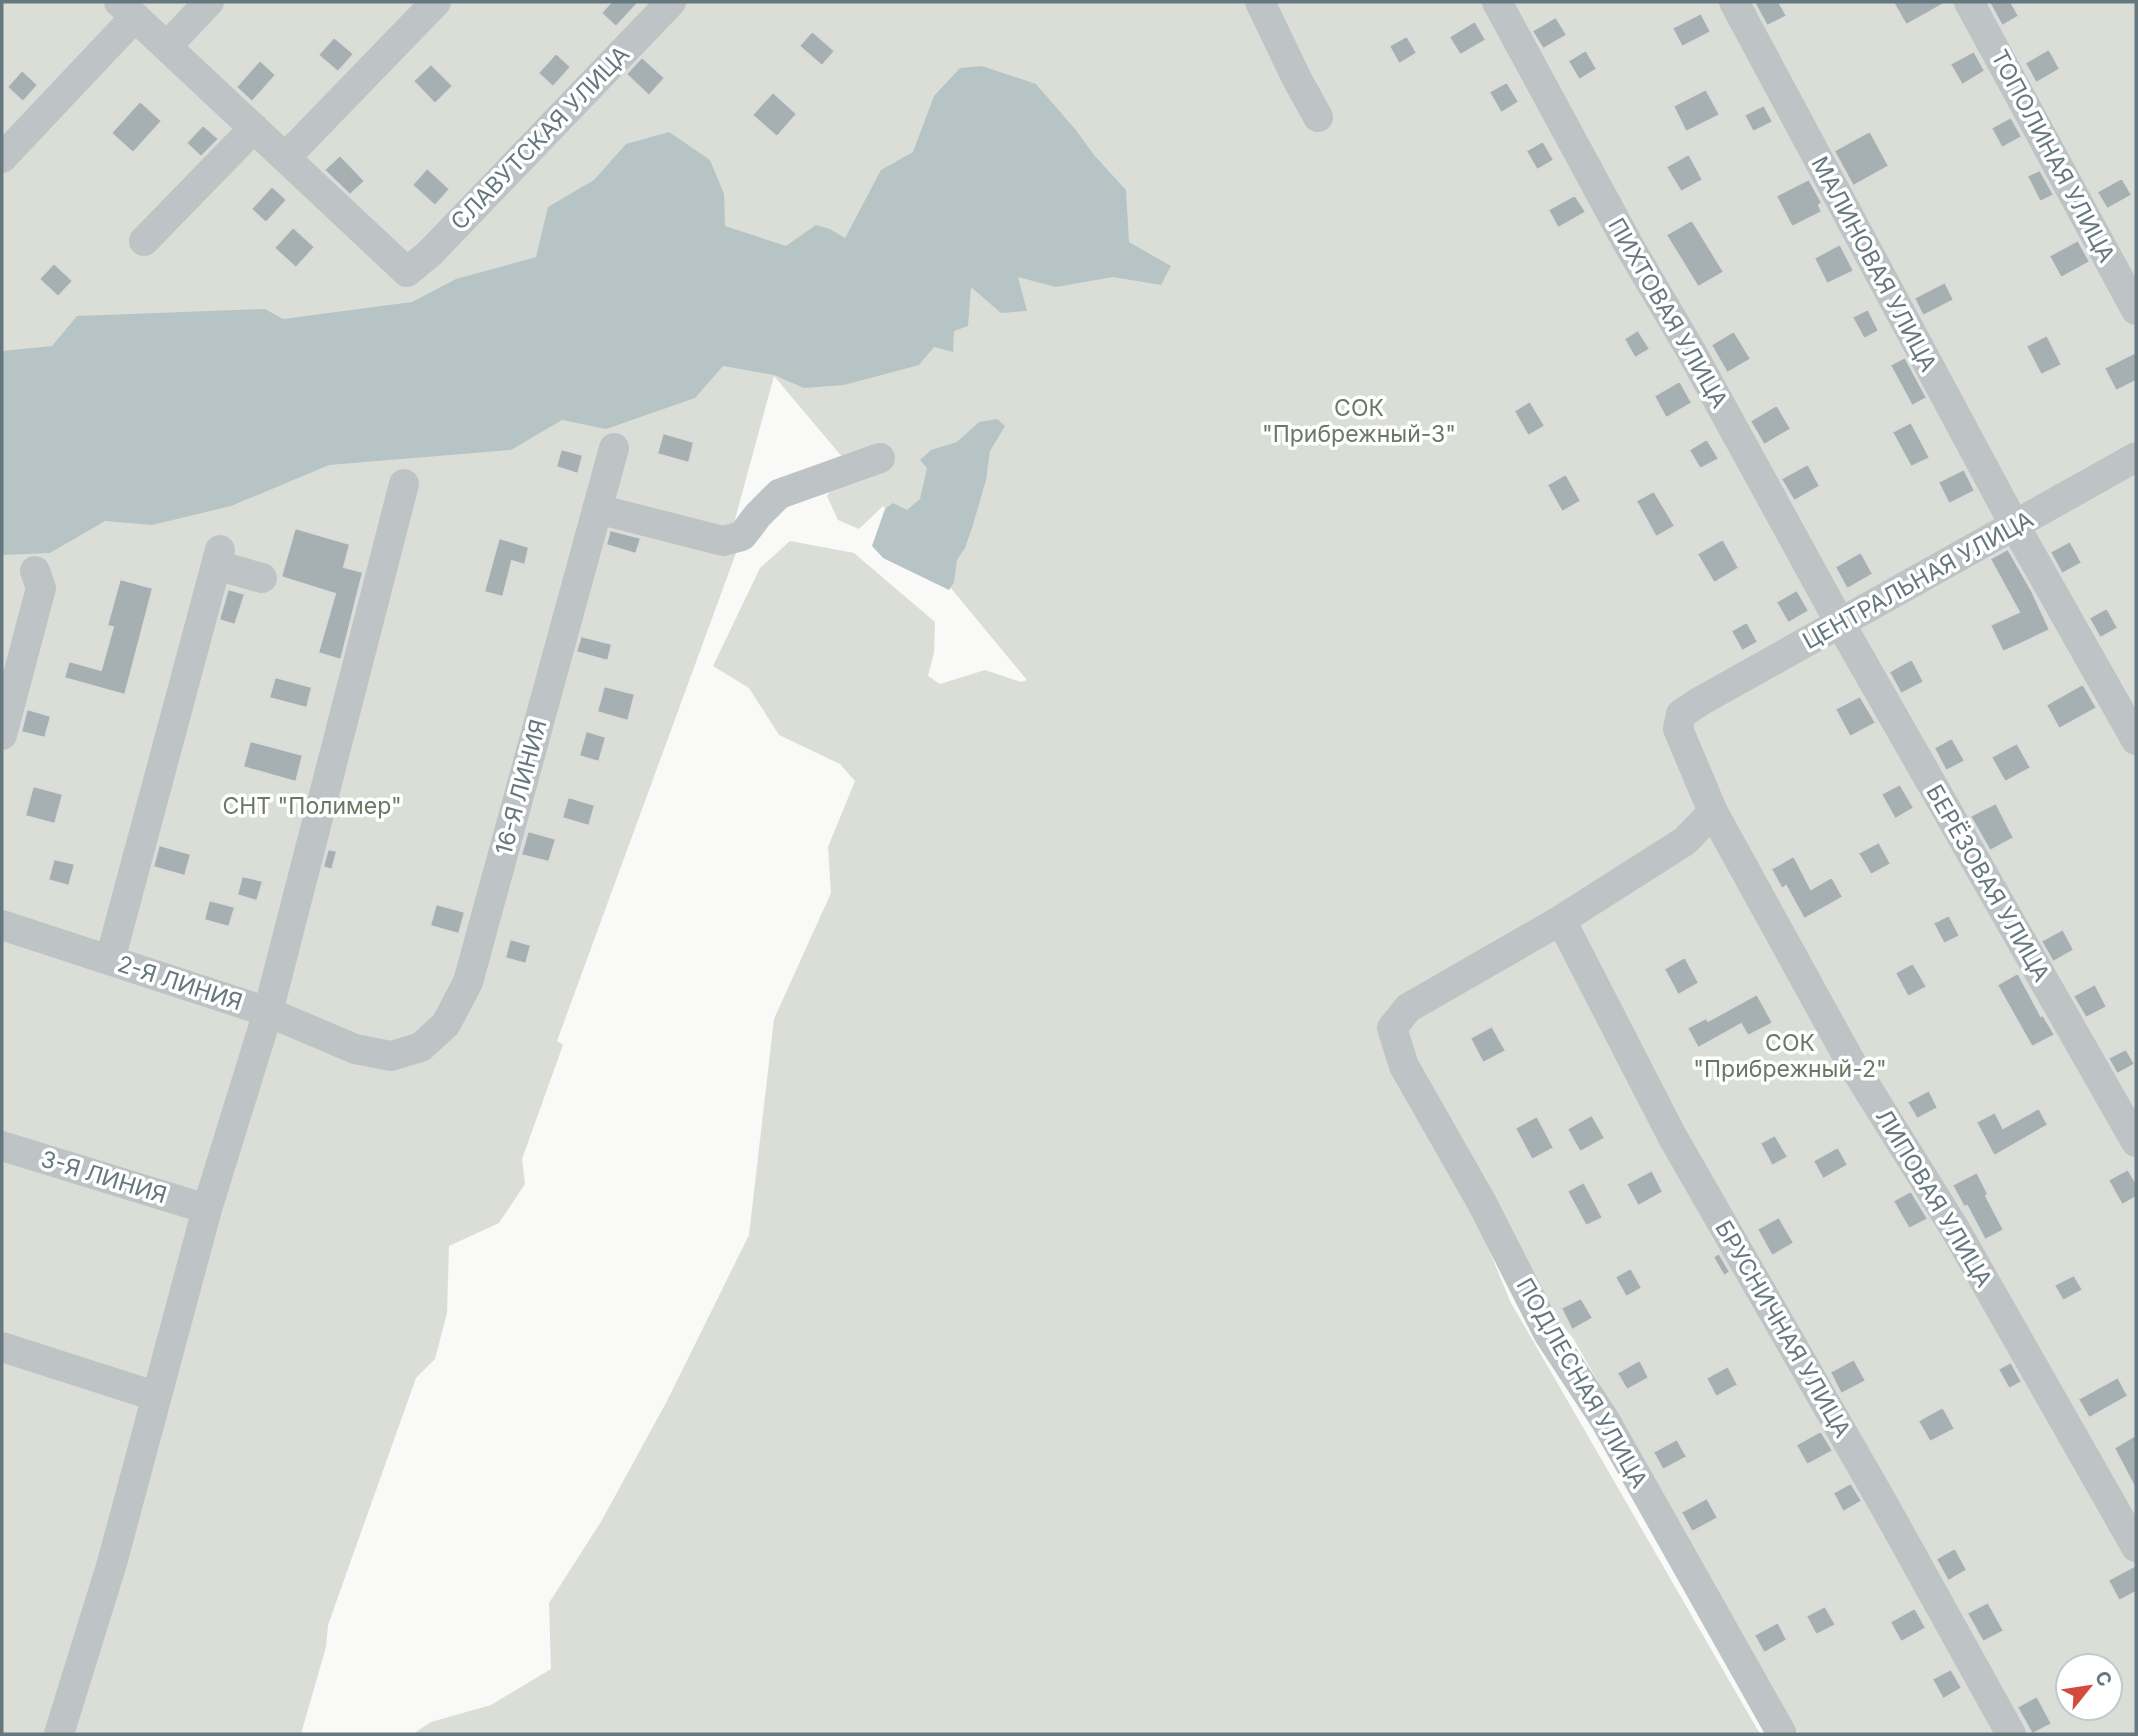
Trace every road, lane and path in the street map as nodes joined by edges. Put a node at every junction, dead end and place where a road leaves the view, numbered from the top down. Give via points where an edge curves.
1 (209, 2) edge
2 (436, 2) edge
3 (671, 2) edge
4 (1260, 2) edge
5 (1497, 2) edge
6 (1734, 2) edge
7 (1969, 2) edge
8 (127, 9) edge
9 (167, 46) junction
10 (1318, 117) dead end
11 (254, 128) junction
12 (286, 157) junction
13 (2, 158) edge
14 (144, 241) dead end
15 (2136, 310) edge
16 (614, 448) dead end
17 (2136, 457) edge
18 (880, 458) dead end
19 (404, 484) dead end
20 (597, 509) junction
21 (2015, 526) junction
22 (34, 571) dead end
23 (262, 578) dead end
24 (1840, 623) junction
25 (1699, 702) joint
26 (2, 735) edge
27 (2136, 740) edge
28 (1713, 812) junction
29 (1561, 920) junction
30 (2, 925) edge
31 (110, 960) junction
32 (268, 1012) junction
33 (355, 1049) joint
34 (2136, 1142) edge
35 (2, 1146) edge
36 (207, 1209) junction
37 (2, 1347) edge
38 (155, 1396) junction
39 (2136, 1547) edge
40 (59, 1734) edge
41 (1782, 1734) edge
42 (2011, 1734) edge

1 - 9 street
2 - 12 street
3 - 12 street, СЛАВУТСКАЯ УЛИЦА via 407,272
4 - 10 street
5 - 24 street, ПИХТОВАЯ УЛИЦА
6 - 21 street, МАЛИНОВАЯ УЛИЦА
7 - 15 street, ТОПОЛИНАЯ УЛИЦА
8 - 9 street
8 - 13 street
9 - 11 street
11 - 12 street
11 - 14 street
16 - 20 street, 16-Я ЛИНИЯ
17 - 21 street, ЦЕНТРАЛЬНАЯ УЛИЦА
18 - 20 street via 779,494 742,536 723,541
19 - 32 street
20 - 33 street, 16-Я ЛИНИЯ via 468,982 446,1024 421,1047 391,1056
21 - 24 street, ЦЕНТРАЛЬНАЯ УЛИЦА
21 - 27 street, МАЛИНОВАЯ УЛИЦА
22 - 26 street via 41,588
23 - 31 street via 218,558
24 - 25 street, ЦЕНТРАЛЬНАЯ УЛИЦА
24 - 34 street, БЕРЁЗОВАЯ УЛИЦА
25 - 28 street, ЛИПОВАЯ УЛИЦА via 1681,714 1678,729
28 - 29 street via 1685,841
28 - 39 street, ЛИПОВАЯ УЛИЦА via 1849,1059 1955,1229
29 - 41 street, ПОДЛЕСНАЯ УЛИЦА via 1408,1008 1392,1028 1404,1066 1548,1332 1605,1420
29 - 42 street, БРУСНИЧНАЯ УЛИЦА via 1672,1136
30 - 31 street, 2-Я ЛИНИЯ
31 - 32 street, 2-Я ЛИНИЯ
32 - 33 street, 2-Я ЛИНИЯ
32 - 36 street
35 - 36 street, 3-Я ЛИНИЯ
36 - 38 street
37 - 38 street
38 - 40 street

